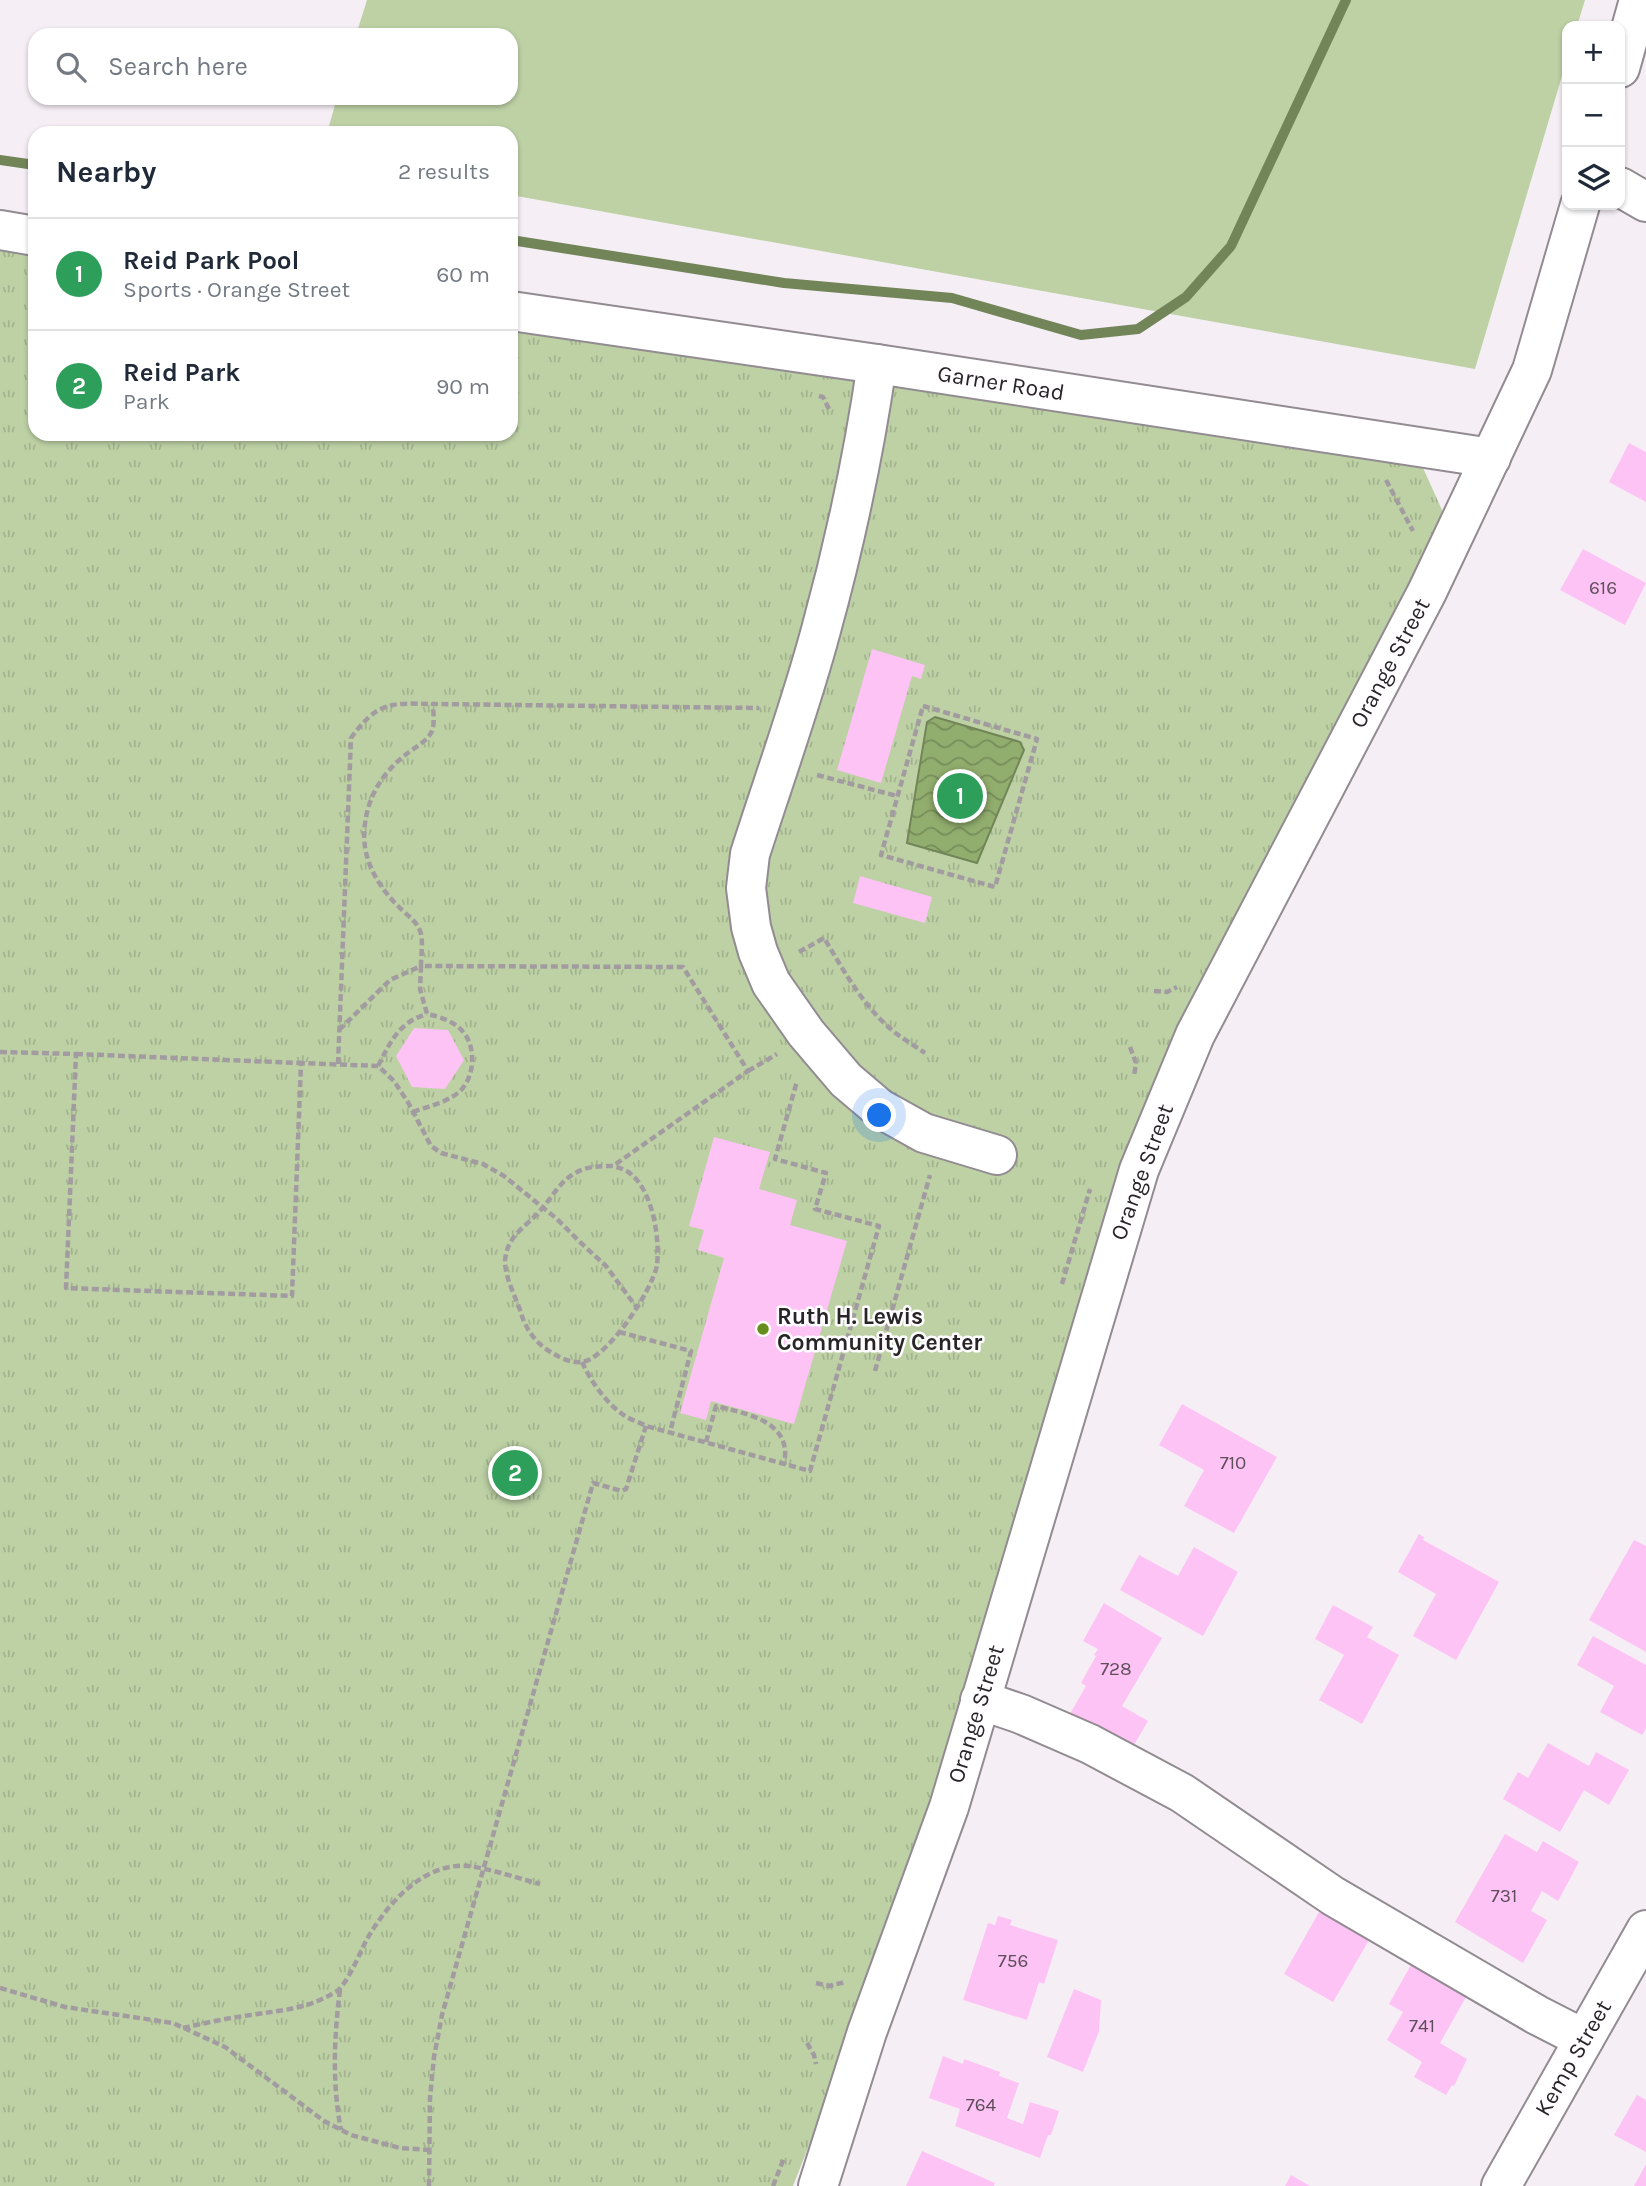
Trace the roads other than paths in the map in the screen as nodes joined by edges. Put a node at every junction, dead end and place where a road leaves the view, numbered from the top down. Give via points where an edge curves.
1 (1639, 0) edge
2 (1625, 50) edge
3 (1625, 190) edge
4 (1646, 202) edge
5 (1579, 210) edge
6 (0, 230) edge
7 (28, 235) edge
8 (518, 312) edge
9 (877, 364) junction
10 (1491, 458) junction
11 (997, 1155) dead end
12 (981, 1700) junction
13 (1646, 1930) edge
14 (1584, 2039) junction
15 (818, 2186) edge
16 (1501, 2186) edge

1 - 2 street
3 - 4 street
5 - 10 street, Orange Street via 1532,370
6 - 7 street
8 - 9 street, Garner Road
9 - 10 street, Garner Road
9 - 11 street via 821,631 750,854 746,888 751,927 771,983 846,1080 879,1108 924,1133
10 - 12 street, Orange Street via 1427,592 1195,1035 1164,1109 1122,1223
12 - 14 street via 1090,1744 1182,1793 1333,1896
12 - 15 street, Orange Street
13 - 14 street, Kemp Street
14 - 16 street, Kemp Street

